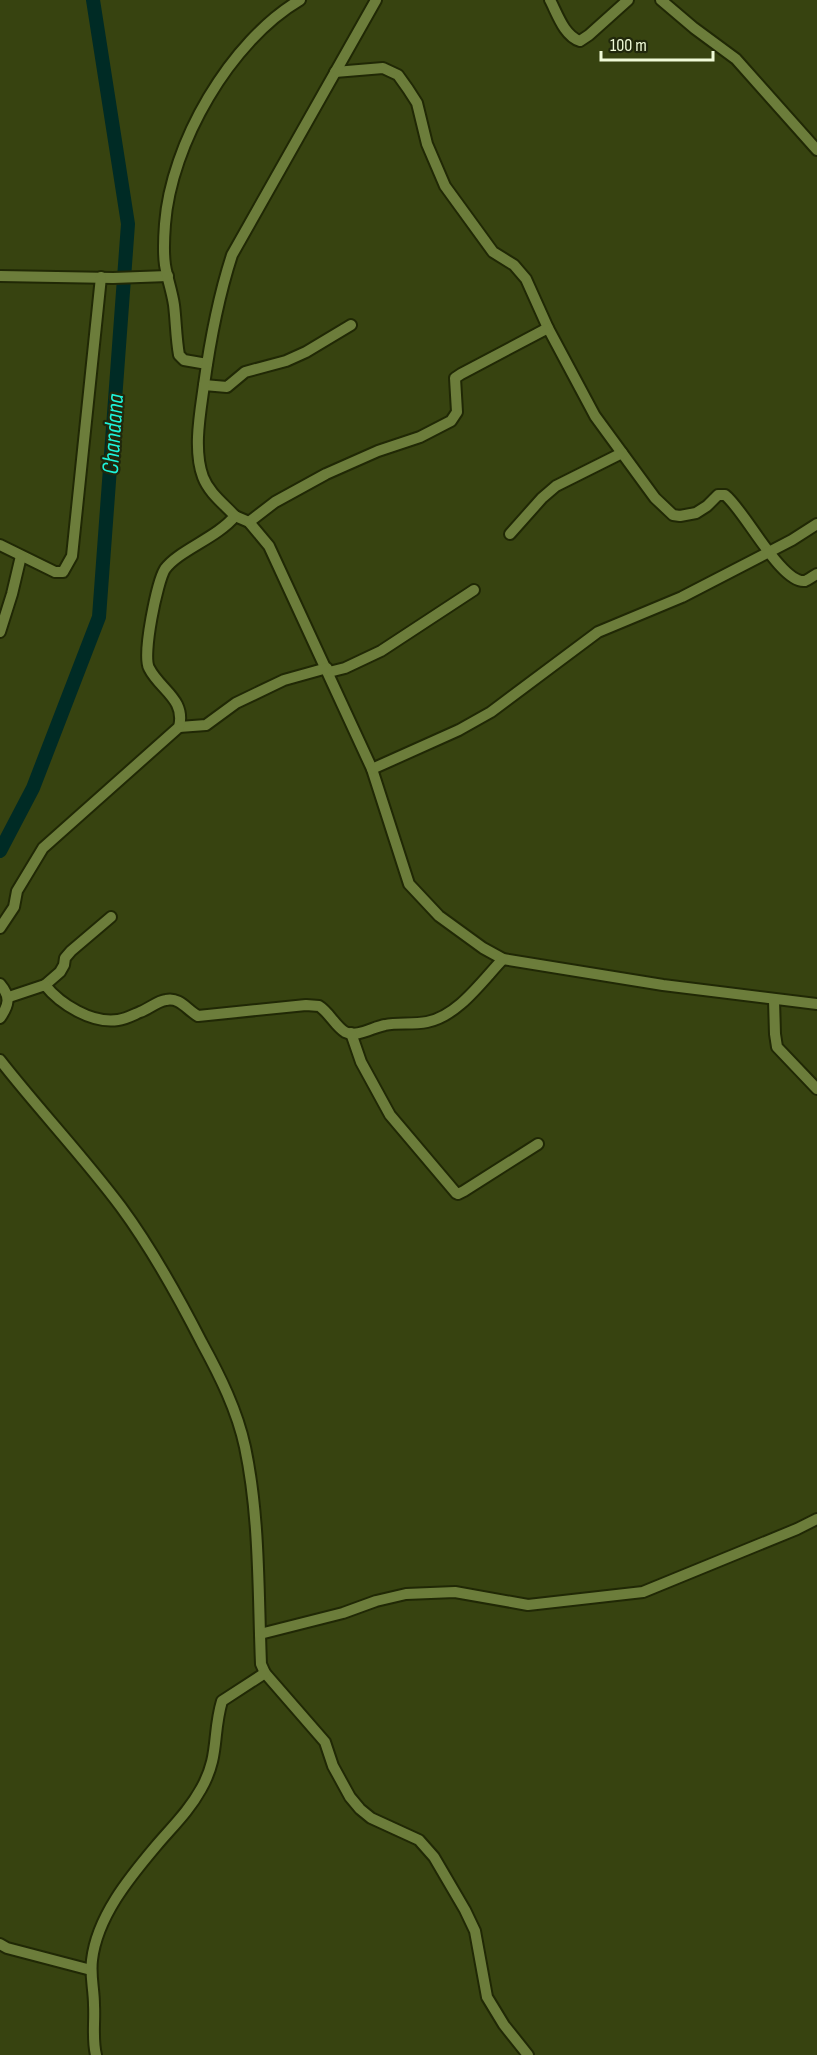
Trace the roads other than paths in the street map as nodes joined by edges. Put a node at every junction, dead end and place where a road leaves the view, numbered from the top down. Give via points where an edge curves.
1 (300, 0) edge
2 (376, 0) edge
3 (550, 0) edge
4 (628, 0) edge
5 (661, 0) edge
6 (335, 72) junction
7 (817, 150) edge
8 (0, 276) edge
9 (168, 276) junction
10 (101, 277) junction
11 (351, 325) dead end
12 (548, 328) junction
13 (207, 364) junction
14 (204, 385) junction
15 (622, 453) junction
16 (235, 516) junction
17 (249, 522) junction
18 (817, 524) edge
19 (510, 534) dead end
20 (0, 545) edge
21 (768, 552) junction
22 (21, 556) junction
23 (817, 574) edge
24 (474, 590) dead end
25 (0, 632) edge
26 (328, 670) junction
27 (179, 727) junction
28 (372, 769) junction
29 (111, 917) dead end
30 (0, 928) edge
31 (504, 959) junction
32 (0, 984) edge
33 (45, 985) junction
34 (9, 997) junction
35 (774, 1000) junction
36 (817, 1004) edge
37 (0, 1018) edge
38 (351, 1033) junction
39 (0, 1060) edge
40 (817, 1089) edge
41 (538, 1144) dead end
42 (817, 1519) edge
43 (260, 1634) junction
44 (265, 1673) junction
45 (0, 1944) edge
46 (91, 1970) junction
47 (96, 2055) edge
48 (528, 2055) edge

1 - 9 street via 273,19 240,54 190,134 168,199 164,243
2 - 6 street
3 - 4 street via 568,33 580,40
5 - 7 street via 736,59
6 - 12 street via 383,68 398,75 417,103 427,144 445,186 493,252 514,265 526,279
6 - 13 street via 232,255 215,312
8 - 10 street
9 - 10 street
9 - 13 street via 179,355 184,360
10 - 22 street via 72,556 63,572 56,573
11 - 14 street via 306,352 245,372 227,387
12 - 15 street via 595,416
12 - 17 street via 455,378 457,412 451,421 326,474 274,502
13 - 14 street
14 - 16 street via 200,467 210,489
15 - 19 street via 556,486
15 - 21 street via 655,498 673,515 689,516 718,495 734,501
16 - 17 street
16 - 27 street via 170,564 159,583 146,653 149,668 179,707
17 - 26 street via 269,546
18 - 21 street
20 - 22 street
21 - 23 street via 798,580 806,581
21 - 28 street via 682,597 598,632 491,712
22 - 25 street
24 - 26 street via 381,651 345,668
26 - 27 street via 275,685 236,703 206,724
26 - 28 street
27 - 30 street via 44,848
28 - 31 street via 409,884 439,916
29 - 33 street via 71,951 60,972
31 - 35 street
31 - 38 street via 443,1018 410,1025 385,1024
32 - 34 street
33 - 34 street
33 - 38 street via 63,1003 107,1020 119,1020 166,1000 182,1002 198,1016 306,1005 319,1006
34 - 37 street
35 - 36 street
35 - 40 street via 777,1047
38 - 41 street via 361,1062 390,1115 458,1194
39 - 43 street via 115,1200 146,1245 177,1295 237,1414 255,1508
42 - 43 street via 643,1592 528,1605 455,1592 406,1594
43 - 44 street
44 - 46 street via 222,1701 214,1757 202,1787 107,1914 99,1930
44 - 48 street via 315,1728 360,1809 419,1840 434,1857 475,1931 487,1997
45 - 46 street
46 - 47 street

